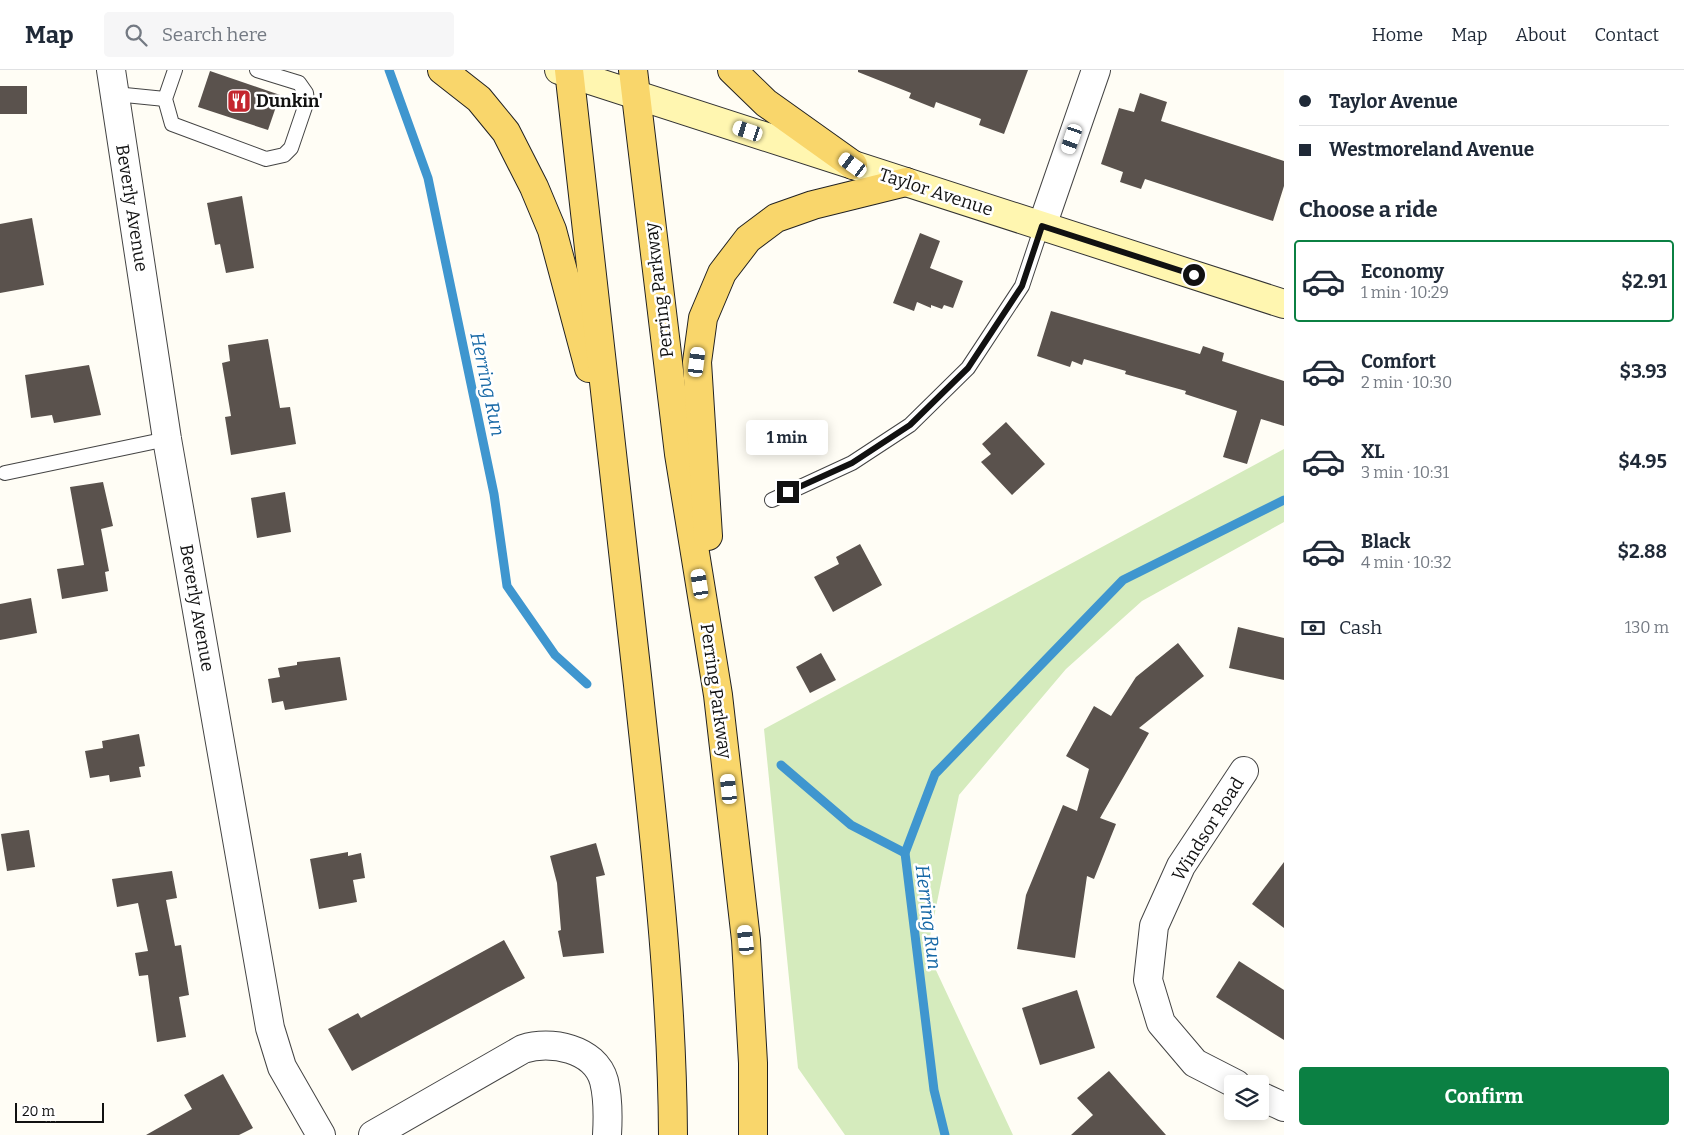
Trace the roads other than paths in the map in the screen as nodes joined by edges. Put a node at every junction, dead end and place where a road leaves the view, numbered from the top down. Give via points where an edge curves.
1 (175, 70) edge
2 (257, 70) edge
3 (442, 70) edge
4 (732, 70) edge
5 (1096, 70) edge
6 (566, 71) edge
7 (113, 82) edge
8 (634, 82) edge
9 (164, 99) junction
10 (853, 165) junction
11 (906, 182) junction
12 (1042, 226) junction
13 (1284, 304) edge
14 (167, 439) junction
15 (614, 457) junction
16 (5, 473) dead end
17 (772, 500) dead end
18 (718, 695) junction
19 (1244, 771) dead end
20 (1224, 1078) edge
21 (1269, 1100) edge
22 (1284, 1107) edge
23 (320, 1135) edge
24 (373, 1135) edge
25 (607, 1135) edge
26 (672, 1135) edge
27 (753, 1135) edge

1 - 9 lane
2 - 9 lane via 299,83 306,93 307,101 291,148 284,155 266,159 172,124
3 - 15 main road via 479,100 506,132 534,187 552,230
4 - 10 main road via 766,103
5 - 12 street
6 - 8 main road, Taylor Avenue
6 - 15 main road
7 - 9 lane
7 - 14 street, Beverly Avenue
8 - 10 main road, Taylor Avenue
8 - 18 main road, Perring Parkway via 679,454
10 - 11 main road, Taylor Avenue
11 - 12 main road, Taylor Avenue
11 - 18 main road via 813,205 776,218 748,239 722,273 703,318 697,362
12 - 13 main road, Taylor Avenue
12 - 17 lane via 1022,286 968,368 910,425 852,463
14 - 16 lane
14 - 23 street, Beverly Avenue via 270,1028 282,1067
15 - 26 main road via 665,944 672,1062
18 - 27 main road, Perring Parkway via 746,940 754,1063
19 - 20 street, Windsor Road via 1181,866 1154,926 1148,980 1161,1023 1195,1063
21 - 22 street
24 - 25 street via 522,1049 540,1044 574,1050 599,1071 604,1081

